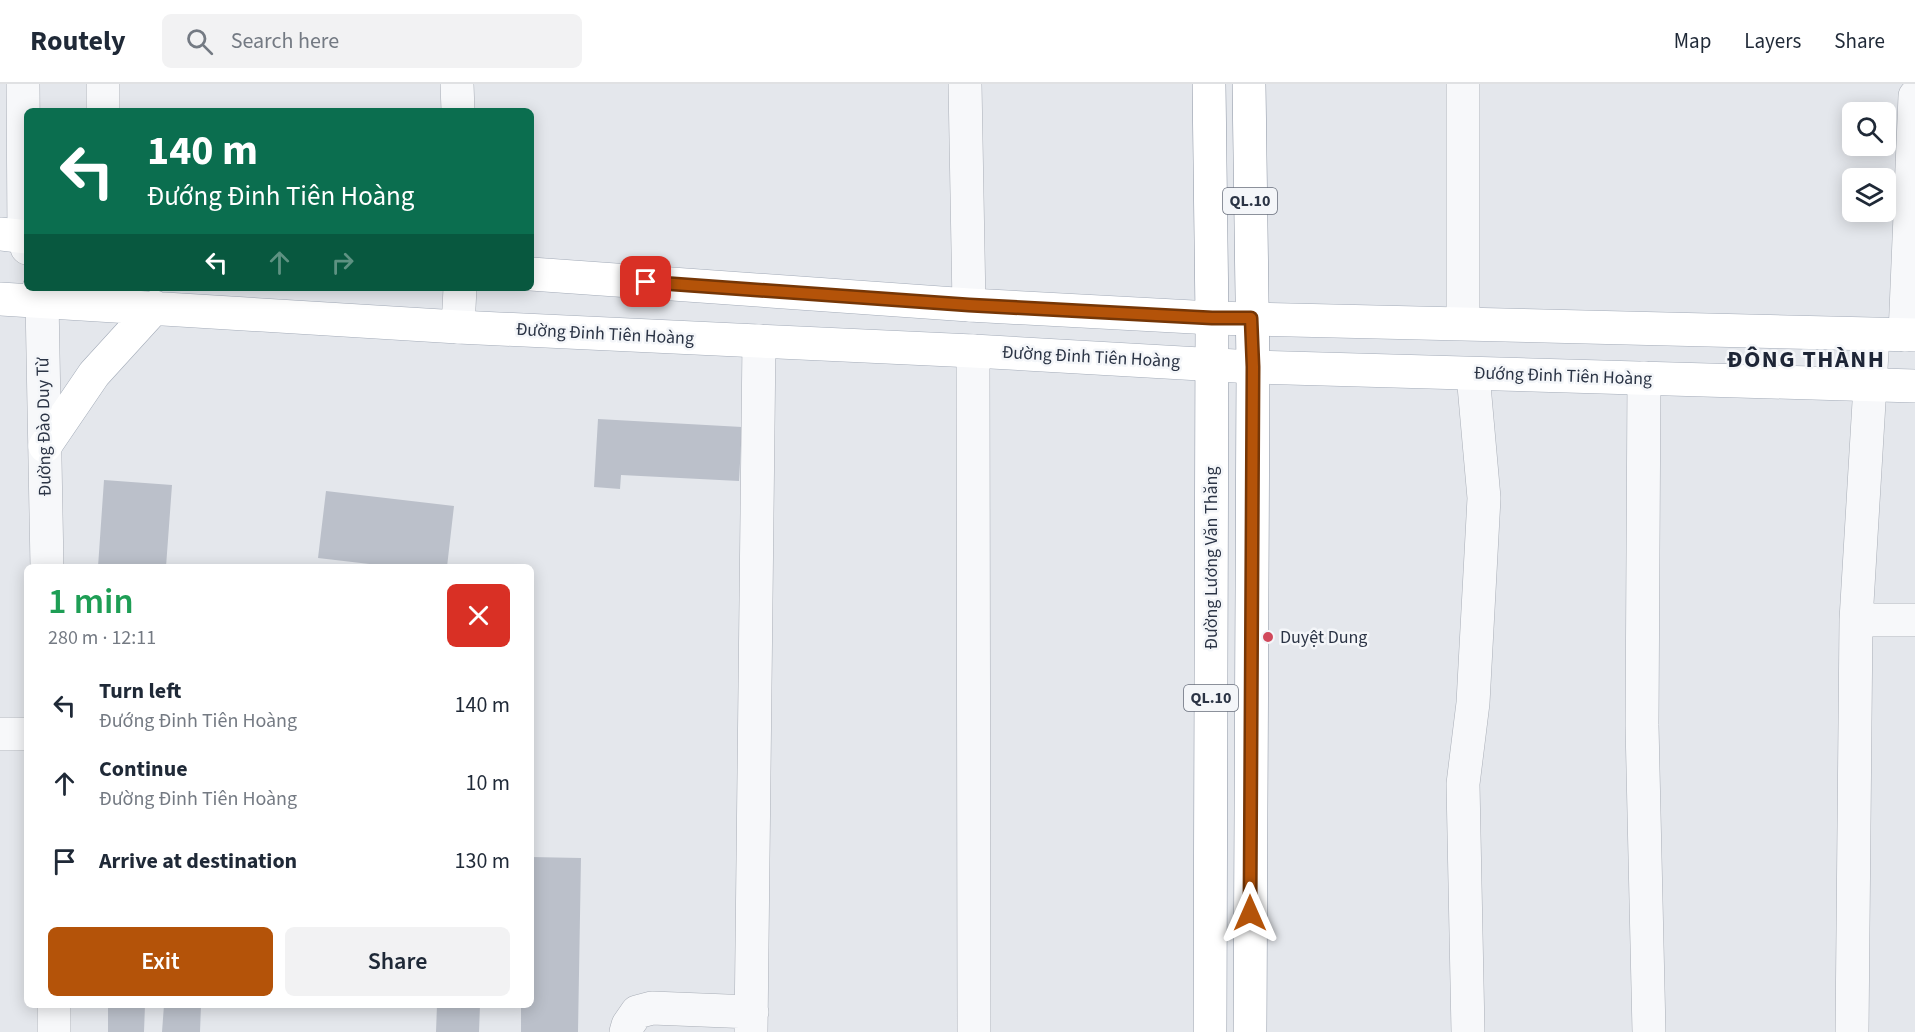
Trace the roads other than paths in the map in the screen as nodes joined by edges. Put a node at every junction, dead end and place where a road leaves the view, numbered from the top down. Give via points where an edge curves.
1 (23, 84) edge
2 (103, 84) edge
3 (457, 84) edge
4 (965, 84) edge
5 (1209, 84) edge
6 (1249, 84) edge
7 (1463, 84) edge
8 (1915, 96) edge
9 (103, 108) edge
10 (458, 108) edge
11 (19, 239) edge
12 (534, 274) edge
13 (460, 291) edge
14 (41, 294) edge
15 (0, 299) edge
16 (969, 305) junction
17 (155, 307) junction
18 (1212, 318) junction
19 (1251, 318) junction
20 (1463, 323) junction
21 (458, 327) junction
22 (1873, 334) junction
23 (1910, 335) edge
24 (759, 341) junction
25 (973, 351) junction
26 (1211, 364) junction
27 (1253, 367) junction
28 (1473, 374) junction
29 (1644, 378) junction
30 (1872, 384) junction
31 (1915, 386) edge
32 (45, 446) junction
33 (47, 564) edge
34 (1856, 620) junction
35 (1915, 620) edge
36 (0, 734) edge
37 (24, 734) edge
38 (54, 1008) edge
39 (752, 1022) edge
40 (54, 1032) edge
41 (626, 1032) edge
42 (974, 1032) edge
43 (1210, 1032) edge
44 (1250, 1032) edge
45 (1468, 1032) edge
46 (1649, 1032) edge
47 (1852, 1032) edge

1 - 11 street
2 - 9 street
3 - 10 street
4 - 16 street
5 - 18 main road, Đường Lương Văn Thăng / QL.10
6 - 19 main road, QL.10
7 - 20 street
8 - 23 street
12 - 16 main road
13 - 21 street
14 - 15 main road, Đường Đinh Tiên Hoàng
14 - 17 main road, Đường Đinh Tiên Hoàng
14 - 32 street, Đường Đào Duy Từ
16 - 18 main road
17 - 21 main road, Đường Đinh Tiên Hoàng
17 - 32 main road via 94,374
18 - 19 main road
18 - 26 main road, Đường Lương Văn Thăng / QL.10
19 - 20 main road
19 - 27 main road, QL.10
20 - 22 main road
21 - 24 main road, Đường Đinh Tiên Hoàng
22 - 23 main road
22 - 30 street
24 - 25 main road, Đường Đinh Tiên Hoàng
24 - 39 street
25 - 26 main road, Đường Đinh Tiên Hoàng
25 - 42 street
26 - 27 main road, Đướng Đinh Tiên Hoàng
26 - 43 main road, Đường Lương Văn Thăng / QL.10
27 - 28 main road, Đướng Đinh Tiên Hoàng
27 - 44 main road, QL.10
28 - 29 main road, Đướng Đinh Tiên Hoàng
28 - 45 street via 1485,498 1473,702 1463,784
29 - 30 main road, Đướng Đinh Tiên Hoàng
29 - 46 street via 1642,725
30 - 31 main road, Đướng Đinh Tiên Hoàng
30 - 34 street
32 - 33 street, Đường Đào Duy Từ
34 - 35 street
34 - 47 street
36 - 37 street
38 - 40 street
39 - 41 street via 652,1008 637,1012

